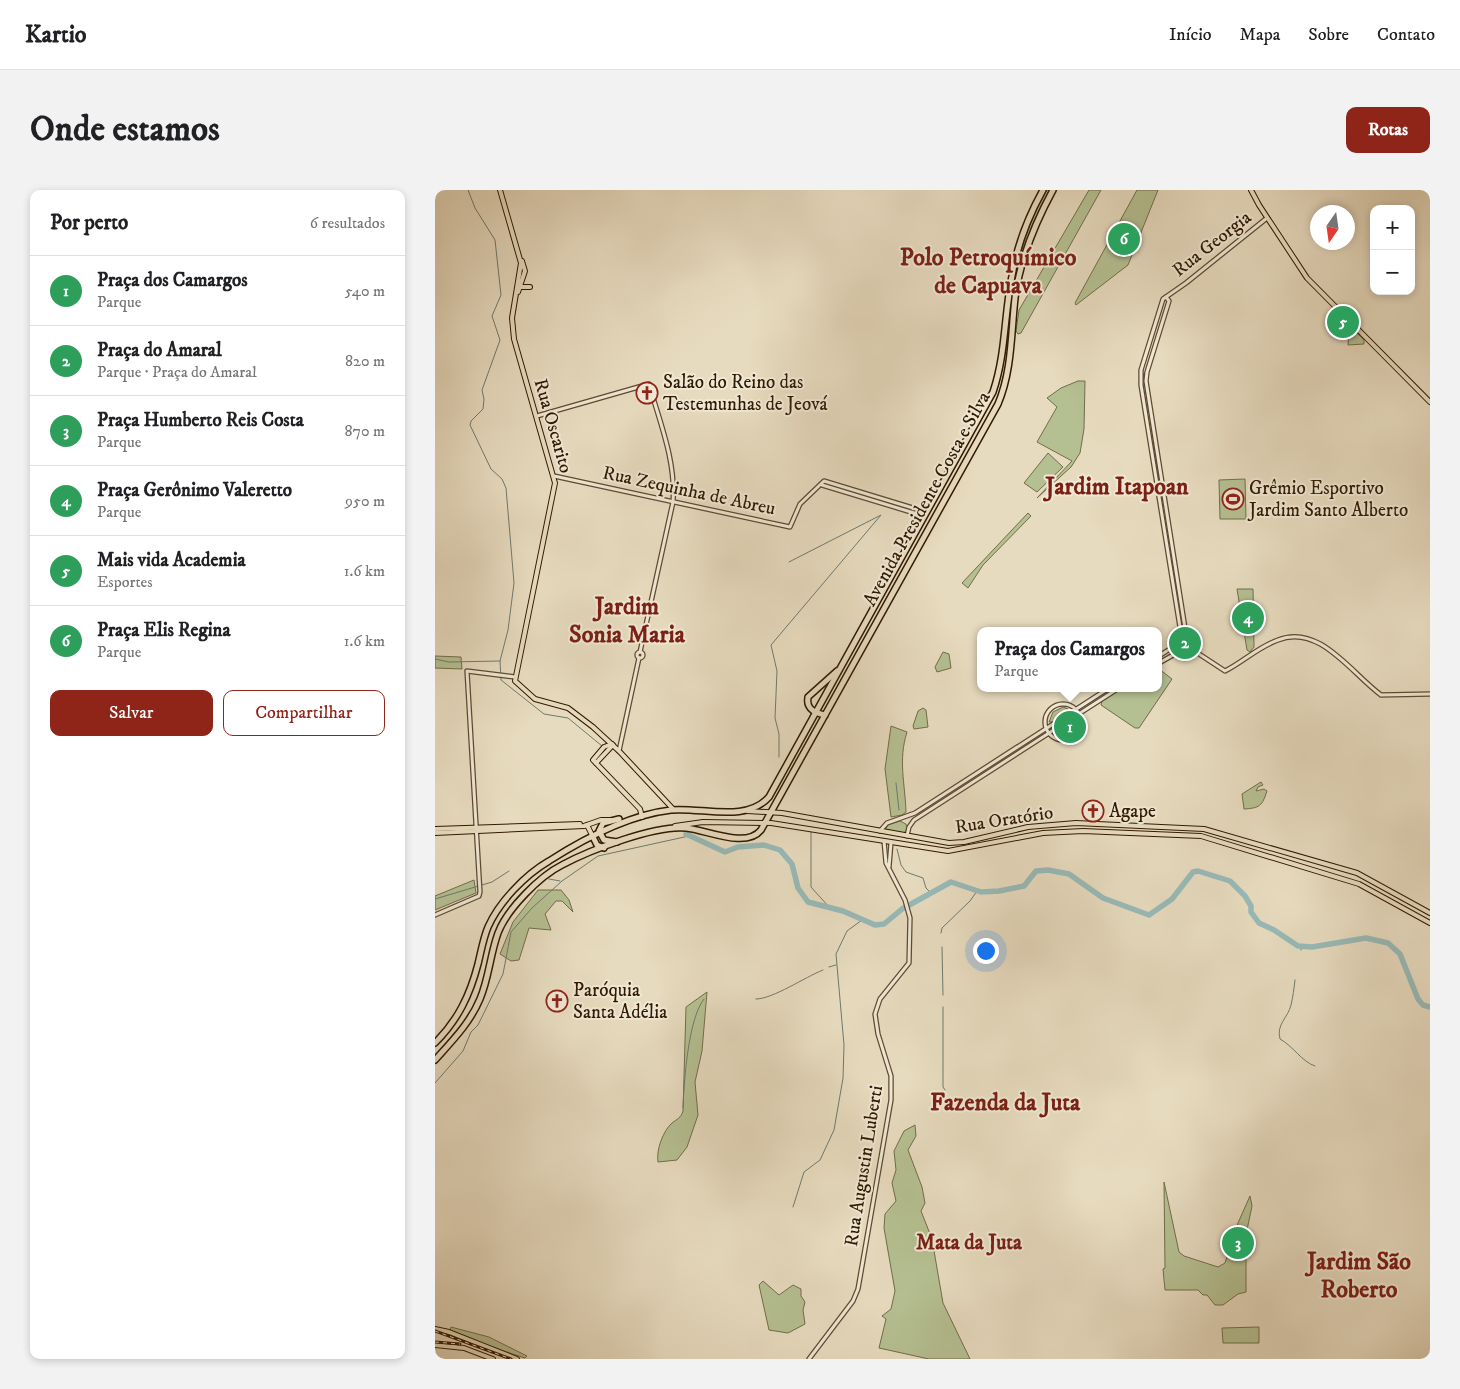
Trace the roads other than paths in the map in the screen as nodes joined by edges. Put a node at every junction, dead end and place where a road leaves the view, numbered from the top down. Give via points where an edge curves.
1 (500, 190) edge
2 (1043, 190) edge
3 (1053, 190) edge
4 (1251, 190) edge
5 (1267, 218) junction
6 (520, 259) junction
7 (530, 287) dead end
8 (520, 288) junction
9 (516, 299) junction
10 (1167, 300) junction
11 (1163, 303) junction
12 (1157, 320) junction
13 (1162, 321) junction
14 (1153, 332) junction
15 (1159, 334) junction
16 (1141, 370) junction
17 (1147, 372) junction
18 (1004, 385) junction
19 (993, 392) junction
20 (1430, 402) edge
21 (537, 416) junction
22 (553, 476) junction
23 (673, 502) junction
24 (926, 514) junction
25 (1180, 599) junction
26 (1175, 600) junction
27 (1190, 636) junction
28 (1177, 639) junction
29 (1193, 642) junction
30 (1184, 650) junction
31 (1196, 652) junction
32 (1162, 654) edge
33 (1162, 661) edge
34 (841, 668) junction
35 (515, 677) junction
36 (1103, 692) edge
37 (1113, 692) edge
38 (1430, 694) edge
39 (1075, 710) junction
40 (816, 713) junction
41 (1079, 714) junction
42 (825, 715) junction
43 (1046, 729) junction
44 (1049, 733) junction
45 (605, 738) junction
46 (621, 739) junction
47 (612, 745) junction
48 (605, 747) junction
49 (619, 751) junction
50 (596, 763) junction
51 (674, 810) junction
52 (747, 811) junction
53 (771, 812) junction
54 (789, 815) junction
55 (642, 817) junction
56 (634, 819) junction
57 (899, 819) junction
58 (619, 820) junction
59 (766, 822) junction
60 (587, 824) junction
61 (791, 825) junction
62 (671, 827) junction
63 (909, 827) junction
64 (477, 830) junction
65 (435, 831) edge
66 (880, 831) junction
67 (599, 833) junction
68 (593, 836) junction
69 (907, 836) junction
70 (884, 841) junction
71 (622, 842) junction
72 (891, 842) junction
73 (899, 844) junction
74 (603, 848) junction
75 (1293, 855) junction
76 (1295, 865) junction
77 (889, 870) junction
78 (1357, 874) junction
79 (1350, 881) junction
80 (1430, 913) edge
81 (435, 915) edge
82 (1430, 923) edge
83 (435, 1043) edge
84 (435, 1060) edge
85 (435, 1329) edge
86 (435, 1345) edge
87 (818, 1348) junction
88 (510, 1357) junction
89 (493, 1359) edge
90 (517, 1359) edge
91 (809, 1359) edge
92 (814, 1359) edge

1 - 6 main road, Rua Oscarito
2 - 19 highway, Avenida Presidente Costa e Silva via 1025,226 1015,262 1003,356
3 - 18 highway, Avenida Presidente Costa e Silva via 1023,259
4 - 5 main road
5 - 10 street, Rua Georgia
5 - 20 main road via 1307,278
6 - 8 main road, Rua Oscarito via 525,271
6 - 9 main road, Rua Oscarito
7 - 8 main road
8 - 9 main road, Rua Oscarito
9 - 21 main road, Rua Oscarito via 512,318 513,339
10 - 11 street
10 - 11 street via 1163,299
10 - 13 street
11 - 12 street
12 - 13 street
12 - 14 street
13 - 15 street
14 - 15 street
14 - 16 street
15 - 17 street
16 - 17 street
16 - 26 street
17 - 25 street via 1146,384
18 - 19 highway
18 - 42 highway, Avenida Presidente Costa e Silva via 993,414
19 - 24 highway, Avenida Presidente Costa e Silva
21 - 22 main road, Rua Oscarito
21 - 23 street via 649,384 673,468
22 - 23 street, Rua Zequinha de Abreu
22 - 35 main road, Rua Oscarito via 555,488
23 - 24 street, Rua Zequinha de Abreu via 790,527 800,504 823,483
23 - 46 street via 640,652 643,656 639,658
24 - 34 highway, Avenida Presidente Costa e Silva
25 - 26 street
25 - 27 street via 1185,629
26 - 28 street via 1180,627
27 - 28 street via 1183,634
27 - 29 street
28 - 30 street via 1178,647
28 - 32 street via 1173,647
29 - 30 street
29 - 31 street
30 - 31 street
30 - 33 street
31 - 38 street via 1225,671 1277,640 1304,638 1324,646 1381,695
34 - 40 highway, Avenida Presidente Costa e Silva
34 - 40 highway via 809,695 807,704
35 - 45 main road via 517,683 535,698 568,708
35 - 64 street via 467,671
36 - 39 street
37 - 41 street
39 - 41 street
39 - 43 street
39 - 43 street via 1065,705 1053,708 1046,717
40 - 42 highway
40 - 52 highway, Avenida Presidente Costa e Silva via 768,800
41 - 44 street
41 - 44 street via 1080,725 1073,736 1062,739
42 - 53 highway, Avenida Presidente Costa e Silva
43 - 44 street
43 - 57 street via 915,813
44 - 63 street via 914,820
45 - 47 main road
45 - 48 main road
46 - 47 street
46 - 49 street
47 - 48 main road
47 - 49 main road
47 - 50 main road
48 - 50 main road via 593,760
49 - 51 main road
50 - 55 main road via 640,809
51 - 52 highway
51 - 55 highway
52 - 53 main road, Rua Oratório
53 - 54 main road, Rua Oratório
53 - 59 highway, Avenida Presidente Costa e Silva
54 - 61 main road
54 - 66 main road, Rua Oratório
55 - 56 highway
56 - 58 main road
56 - 67 highway
57 - 63 street via 907,822
57 - 66 street via 887,823
58 - 60 main road
58 - 67 highway via 603,823
59 - 61 main road, Rua Oratório
59 - 62 main road, Rua Oratório via 703,822
59 - 62 highway via 758,833 743,839
60 - 64 main road
60 - 68 main road
61 - 70 main road, Rua Oratório
62 - 71 highway
63 - 69 street
64 - 65 main road
64 - 81 street via 481,892 479,896
66 - 69 main road, Rua Oratório
66 - 70 main road
67 - 68 highway
67 - 71 highway via 607,841
68 - 74 highway via 597,845
68 - 83 highway via 541,866 501,905 486,932 468,997 452,1024
69 - 73 main road via 905,842
69 - 75 main road, Rua Oratório via 959,842 1028,827 1097,823 1204,829
70 - 72 main road, Rua Oratório
70 - 77 street
71 - 74 highway
72 - 73 main road, Rua Oratório
72 - 77 street
73 - 76 main road, Rua Oratório via 948,851 1043,833 1171,834 1207,837
74 - 84 highway via 549,873 509,914 498,934 476,1007 463,1028
75 - 76 main road
75 - 78 main road, Rua Oratório
76 - 79 main road, Rua Oratório
77 - 87 street, Rua Augustin Luberti via 909,910 911,954 909,963 880,999 875,1014 877,1034 892,1085 858,1289 853,1301
78 - 79 main road
78 - 80 main road, Rua Oratório
79 - 82 main road, Rua Oratório
85 - 88 main road
86 - 89 main road via 463,1348
87 - 91 street, Rua Augustin Luberti
87 - 92 street, Rua Augustin Luberti
88 - 89 main road via 497,1355
88 - 90 main road

